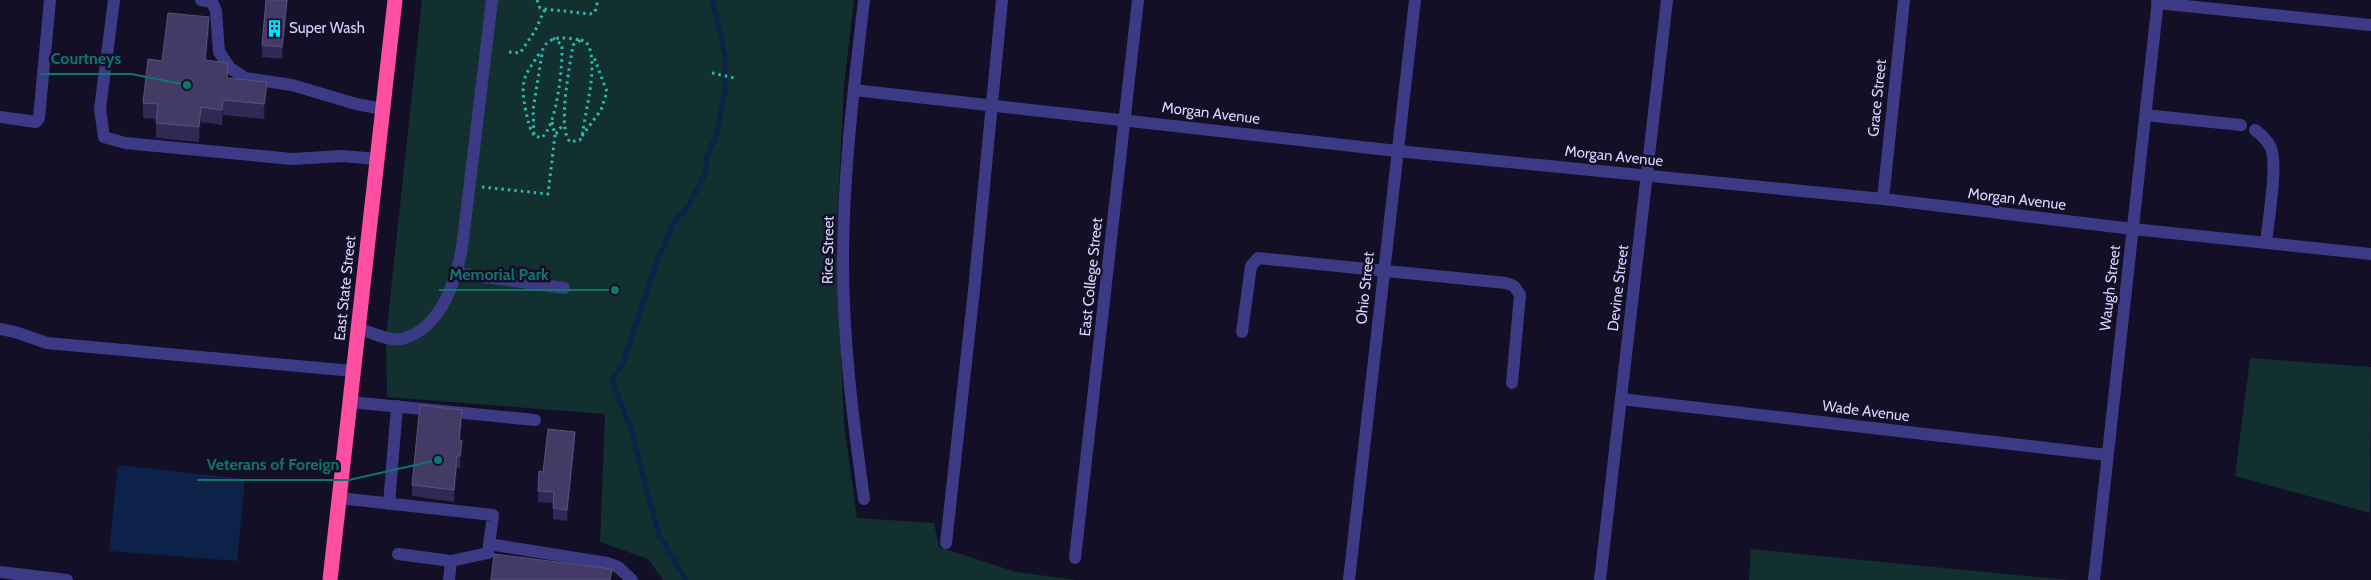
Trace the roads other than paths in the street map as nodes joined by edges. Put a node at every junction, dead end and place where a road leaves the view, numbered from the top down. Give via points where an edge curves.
1 (50, 0) edge
2 (114, 0) edge
3 (201, 0) edge
4 (395, 0) edge
5 (492, 0) edge
6 (864, 0) edge
7 (1002, 0) edge
8 (1138, 0) edge
9 (1414, 0) edge
10 (1667, 0) edge
11 (1904, 0) edge
12 (2157, 2) edge
13 (2371, 25) edge
14 (854, 90) junction
15 (990, 105) junction
16 (383, 109) junction
17 (2145, 115) junction
18 (0, 117) edge
19 (1125, 120) junction
20 (2241, 125) dead end
21 (2255, 130) dead end
22 (1397, 151) junction
23 (377, 159) junction
24 (1648, 175) junction
25 (1883, 199) junction
26 (2133, 229) junction
27 (2266, 243) junction
28 (2371, 254) edge
29 (1384, 271) junction
30 (456, 272) junction
31 (564, 288) dead end
32 (358, 328) junction
33 (0, 330) edge
34 (1242, 332) dead end
35 (353, 371) junction
36 (1512, 383) dead end
37 (1621, 399) junction
38 (350, 402) junction
39 (397, 406) junction
40 (535, 420) dead end
41 (2107, 455) junction
42 (339, 498) junction
43 (864, 499) dead end
44 (389, 504) junction
45 (946, 543) dead end
46 (489, 544) junction
47 (398, 554) dead end
48 (1075, 558) dead end
49 (451, 561) junction
50 (0, 572) edge
51 (67, 580) edge
52 (330, 580) edge
53 (449, 580) edge
54 (632, 580) edge
55 (1349, 580) edge
56 (1600, 580) edge
57 (2094, 580) edge

1 - 18 street via 39,118 36,122
2 - 23 street via 100,109 104,137 125,143 292,160 342,156
3 - 16 street via 212,2 216,11 219,52 230,68 245,78 292,85
4 - 16 highway, East State Street
5 - 30 street via 471,186
6 - 14 street, Rice Street
7 - 15 street
8 - 19 street, East College Street
9 - 22 street, Ohio Street
10 - 24 street, Devine Street
11 - 25 street, Grace Street
12 - 13 street
12 - 17 street, Waugh Street
14 - 15 street, Morgan Avenue
14 - 43 street, Rice Street via 844,220 844,297 851,405
15 - 19 street, Morgan Avenue
15 - 45 street via 974,290
16 - 23 highway, East State Street
17 - 20 street
17 - 26 street, Waugh Street
19 - 22 street, Morgan Avenue
19 - 48 street, East College Street
21 - 27 street via 2264,136 2271,149 2273,165
22 - 24 street, Morgan Avenue
22 - 29 street, Ohio Street
23 - 32 highway, East State Street
24 - 25 street, Morgan Avenue
24 - 37 street, Devine Street
25 - 26 street, Morgan Avenue
26 - 27 street, Morgan Avenue
26 - 41 street, Waugh Street
27 - 28 street, Morgan Avenue
29 - 34 street via 1258,258 1251,266
29 - 36 street via 1514,286 1520,295
29 - 55 street, Ohio Street
30 - 31 street
30 - 32 street via 444,304 432,320 414,334 401,340
32 - 35 highway, East State Street
33 - 35 street via 47,344
35 - 38 highway, East State Street
37 - 41 street, Wade Avenue
37 - 56 street, Devine Street
38 - 39 street
38 - 42 highway, East State Street
39 - 40 street
39 - 44 street
41 - 57 street, Waugh Street
42 - 44 street
42 - 52 highway, East State Street
44 - 46 street via 493,515
46 - 49 street via 488,553
46 - 54 street via 607,563 618,567
47 - 49 street
49 - 53 street
50 - 51 street

